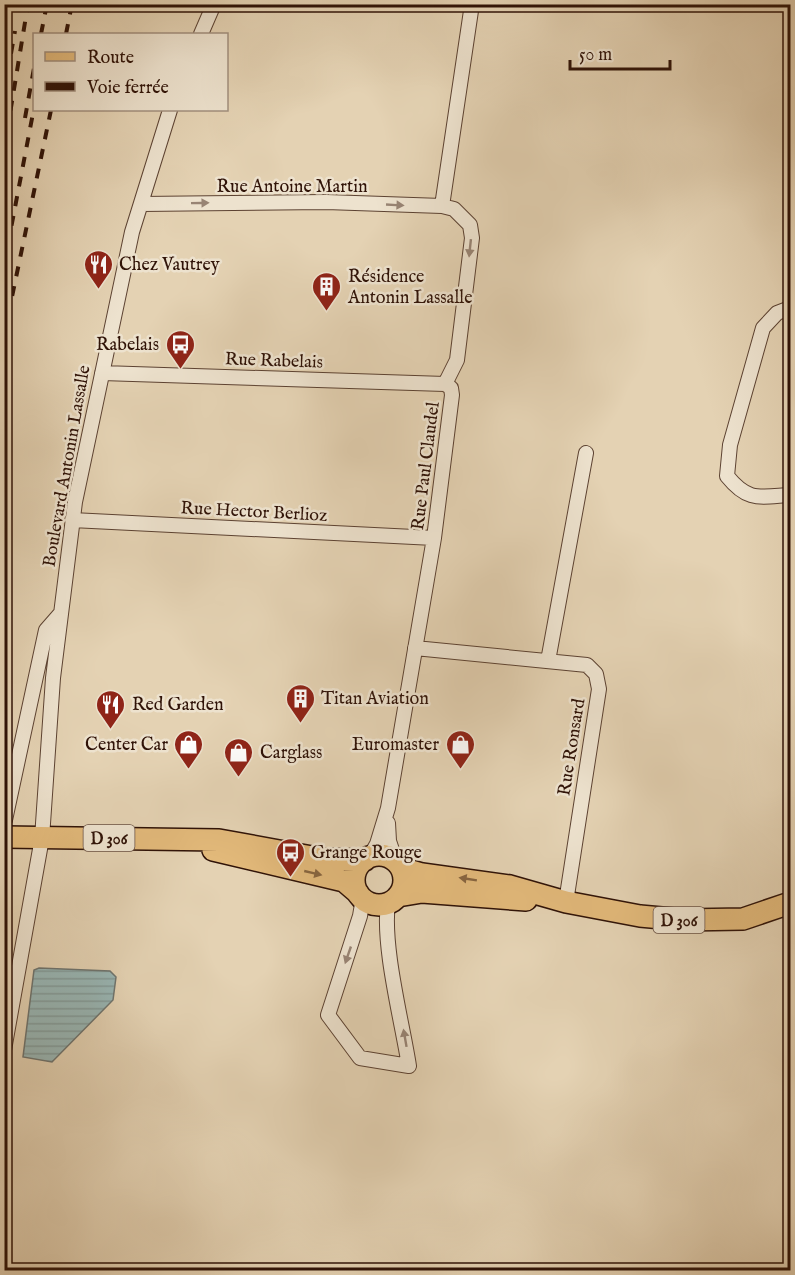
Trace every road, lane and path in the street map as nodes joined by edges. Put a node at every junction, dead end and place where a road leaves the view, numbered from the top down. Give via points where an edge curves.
1 (214, 4) edge
2 (472, 4) edge
3 (201, 33) edge
4 (170, 111) edge
5 (141, 204) junction
6 (442, 206) junction
7 (790, 308) edge
8 (102, 373) junction
9 (445, 384) junction
10 (586, 453) dead end
11 (790, 495) edge
12 (72, 520) junction
13 (434, 538) junction
14 (60, 614) junction
15 (414, 648) junction
16 (548, 661) junction
17 (388, 808) junction
18 (9, 831) edge
19 (42, 838) junction
20 (175, 840) junction
21 (367, 859) junction
22 (398, 865) junction
23 (360, 895) junction
24 (393, 900) junction
25 (566, 902) junction
26 (790, 903) edge
27 (4, 1050) edge

1 - 3 street
2 - 6 street
4 - 5 street, Boulevard Antonin Lassalle
5 -> 6 street, Rue Antoine Martin via 326,202
5 - 8 street, Boulevard Antonin Lassalle
6 -> 9 street, Rue Paul Claudel via 464,217 472,238 457,360
7 - 11 street via 777,313 763,328 730,445 727,476 740,491 758,497
8 - 9 street, Rue Rabelais
8 - 12 street, Boulevard Antonin Lassalle
9 - 13 street, Rue Paul Claudel via 452,395
10 - 16 street
12 - 13 street, Rue Hector Berlioz
12 - 14 street, Boulevard Antonin Lassalle
13 - 15 street, Rue Paul Claudel
14 - 18 street via 46,630
14 - 19 street, Boulevard Antonin Lassalle
15 - 16 street, Rue Ronsard
15 - 17 street, Rue Paul Claudel
16 - 25 street, Rue Ronsard via 587,665 596,674 599,689
17 - 21 street, Rue Paul Claudel via 377,844
17 - 22 street, Rue Paul Claudel via 389,841
18 - 19 main road, D 306
19 - 20 main road, D 306
19 - 27 street, Boulevard Antonin Lassalle
20 - 21 main road, D 306 via 219,840 323,859
20 -> 23 main road, D 306 via 344,881
21 - 22 main road via 383,856
21 - 23 main road via 355,879
22 - 24 main road via 404,883
25 -> 22 main road, D 306 via 510,885 422,874
23 - 24 main road via 374,904
23 -> 24 street via 360,916 328,1015 360,1058 409,1066 386,928
24 - 25 main road, D 306 via 422,892
25 - 26 main road, D 306 via 684,920 743,920

